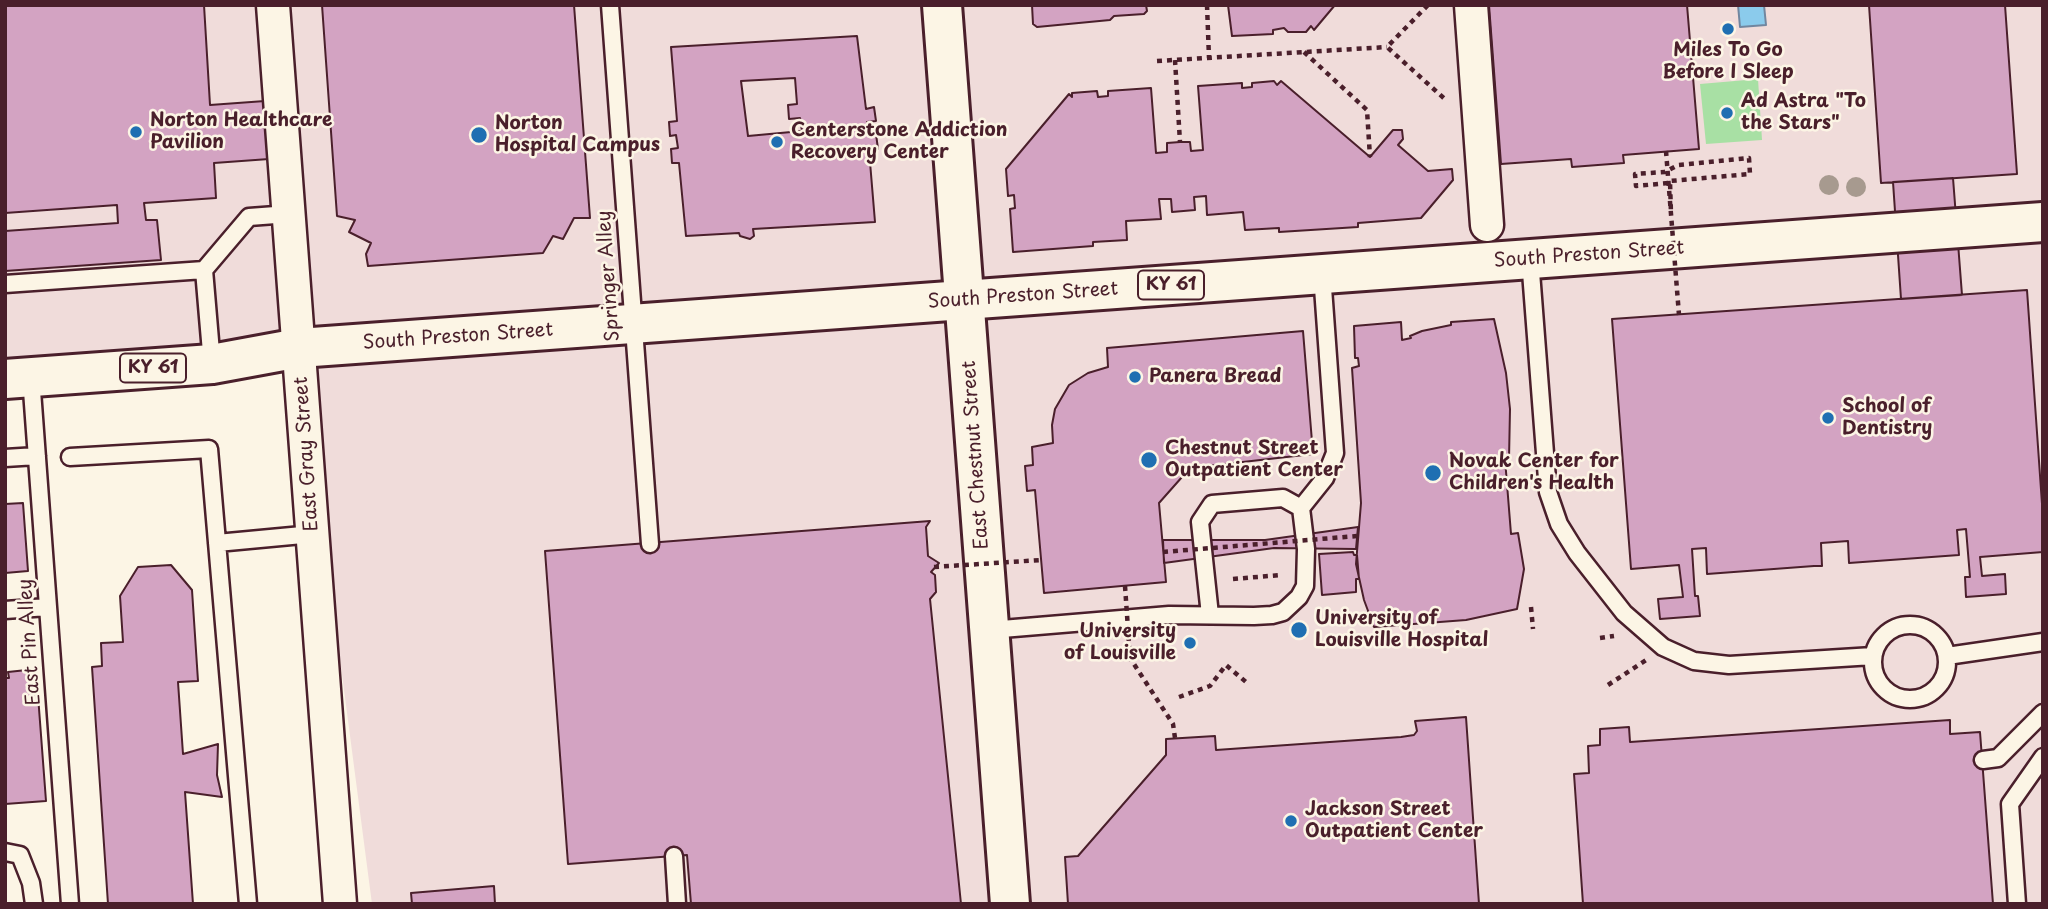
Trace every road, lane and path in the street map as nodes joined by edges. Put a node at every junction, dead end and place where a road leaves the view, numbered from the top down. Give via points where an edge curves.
1 (273, 5) edge
2 (610, 5) edge
3 (942, 5) edge
4 (1207, 5) edge
5 (1428, 5) edge
6 (1471, 5) edge
7 (1387, 47) junction
8 (1303, 52) junction
9 (1209, 58) junction
10 (1175, 60) junction
11 (1157, 61) dead end
12 (1480, 131) junction
13 (1180, 142) dead end
14 (1666, 151) dead end
15 (1370, 157) dead end
16 (1668, 183) junction
17 (289, 214) junction
18 (1671, 214) dead end
19 (2043, 222) edge
20 (1487, 225) dead end
21 (1530, 259) junction
22 (204, 270) junction
23 (1322, 274) junction
24 (5, 284) edge
25 (965, 300) junction
26 (1679, 314) dead end
27 (634, 324) junction
28 (299, 348) junction
29 (212, 363) junction
30 (18, 378) edge
31 (37, 456) junction
32 (70, 457) dead end
33 (5, 458) edge
34 (1301, 508) junction
35 (313, 534) junction
36 (1357, 536) dead end
37 (217, 542) junction
38 (650, 544) dead end
39 (1163, 552) dead end
40 (1041, 560) dead end
41 (934, 567) dead end
42 (1281, 575) dead end
43 (1233, 579) dead end
44 (1125, 586) dead end
45 (48, 607) junction
46 (1531, 607) dead end
47 (5, 610) edge
48 (1210, 615) junction
49 (1533, 629) dead end
50 (990, 630) junction
51 (1619, 635) dead end
52 (1600, 638) dead end
53 (2043, 642) edge
54 (1873, 656) junction
55 (1947, 656) junction
56 (1647, 659) dead end
57 (1246, 682) dead end
58 (1608, 685) dead end
59 (1179, 697) dead end
60 (2043, 713) edge
61 (1175, 738) dead end
62 (2043, 757) edge
63 (1983, 760) dead end
64 (5, 852) edge
65 (674, 856) dead end
66 (34, 904) edge
67 (71, 904) edge
68 (248, 904) edge
69 (340, 904) edge
70 (677, 904) edge
71 (1010, 904) edge
72 (2017, 904) edge

1 - 17 street, East Gray Street
2 - 27 lane, Springer Alley
3 - 25 main road, East Chestnut Street
4 - 9 path
5 - 7 path
6 - 12 street
7 - 8 path
7 - 12 path
8 - 9 path
8 - 15 path via 1367,110
9 - 10 path
10 - 11 path
10 - 13 path
12 - 20 street
14 - 16 path, bridge
16 - 18 path via 1636,186 1635,174 1749,158 1750,174 1670,181
16 - 26 path, bridge
17 - 22 lane via 249,217
17 - 28 street, East Gray Street
19 - 21 main road, South Preston Street / KY 61
21 - 23 main road, South Preston Street / KY 61
21 - 54 lane via 1548,492 1565,534 1624,613 1663,647 1694,661 1729,665
22 - 24 lane
22 - 29 lane
23 - 25 main road, South Preston Street / KY 61
23 - 34 lane via 1335,453 1325,478
25 - 27 main road, South Preston Street / KY 61
25 - 50 main road, East Chestnut Street
27 - 28 main road, South Preston Street / KY 61
27 - 38 lane, Springer Alley
28 - 29 main road, South Preston Street / KY 61
28 - 35 street, East Gray Street
29 - 30 main road, South Preston Street / KY 61
30 - 31 lane, East Pin Alley
31 - 33 lane
31 - 45 lane, East Pin Alley
32 - 37 lane via 209,449
34 - 48 lane via 1306,562 1305,586 1299,597 1283,612 1272,615
34 - 48 lane via 1283,498 1212,504 1200,522
35 - 37 lane
35 - 69 street, East Gray Street
36 - 39 path, bridge
37 - 68 lane
40 - 41 path, bridge
42 - 43 path
44 - 61 path, bridge via 1130,658 1173,724
45 - 47 lane
45 - 67 lane, East Pin Alley
46 - 49 path
48 - 50 lane
50 - 71 main road, East Chestnut Street
51 - 52 path
53 - 55 lane
54 - 55 lane via 1887,632 1907,625 1936,635
54 - 55 lane via 1879,682 1898,698 1910,699 1923,697 1942,682
56 - 58 path
57 - 59 path via 1226,665 1210,686
60 - 63 lane via 1998,758
62 - 72 lane via 2010,804
64 - 66 lane via 20,855 32,883
65 - 70 lane

